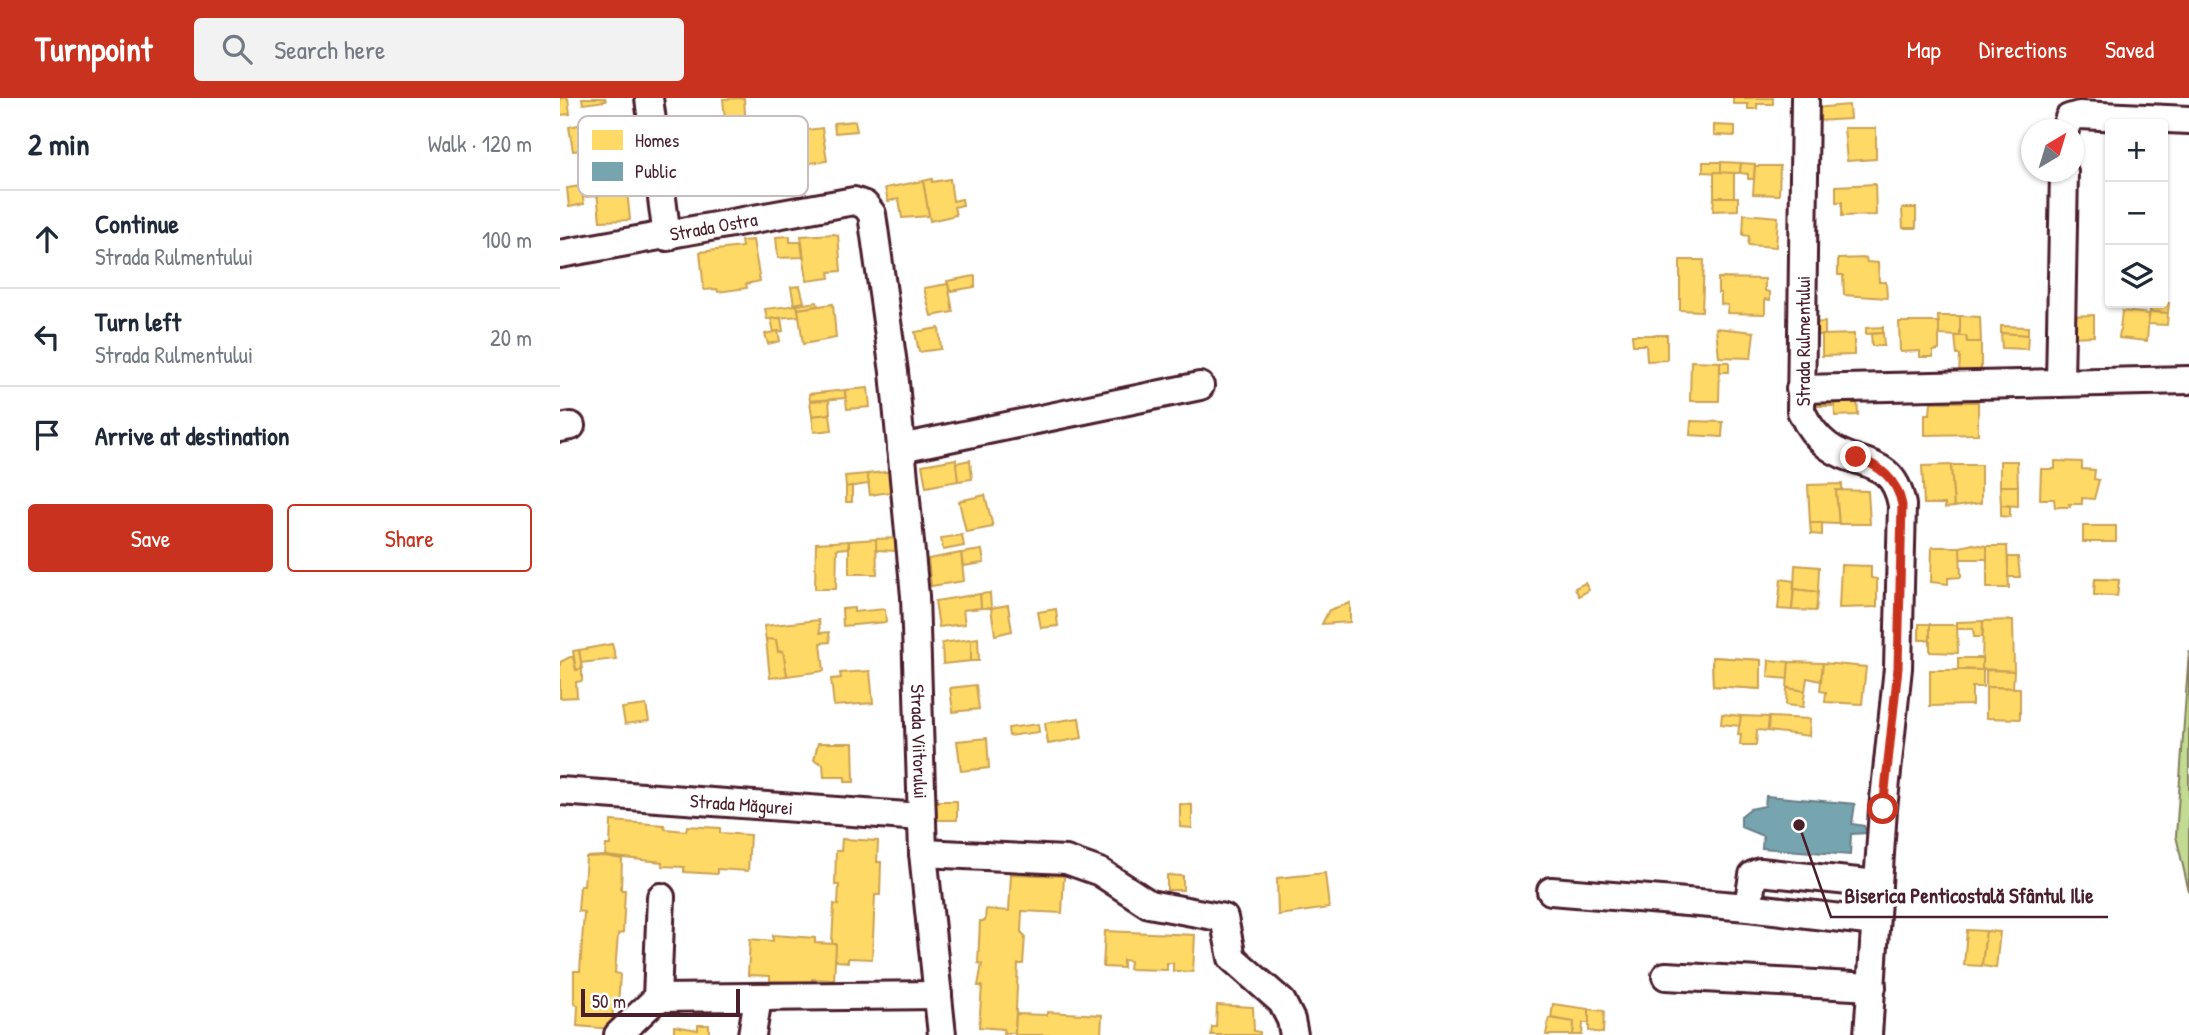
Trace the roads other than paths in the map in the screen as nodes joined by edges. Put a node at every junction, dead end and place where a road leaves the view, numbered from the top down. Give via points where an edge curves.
1 (649, 98) edge
2 (1805, 98) edge
3 (651, 116) edge
4 (2069, 119) edge
5 (2189, 120) edge
6 (2064, 182) edge
7 (662, 196) edge
8 (865, 205) joint
9 (667, 237) junction
10 (560, 254) edge
11 (2189, 380) edge
12 (2060, 383) junction
13 (1200, 386) dead end
14 (1800, 389) junction
15 (901, 448) junction
16 (560, 791) edge
17 (922, 817) junction
18 (923, 853) junction
19 (1878, 884) junction
20 (1551, 891) dead end
21 (661, 897) dead end
22 (1748, 907) junction
23 (1875, 922) junction
24 (1666, 976) dead end
25 (1872, 987) junction
26 (939, 995) junction
27 (758, 997) junction
28 (657, 998) junction
29 (618, 1035) edge
30 (752, 1035) edge
31 (942, 1035) edge
32 (1294, 1035) edge
33 (1868, 1035) edge

1 - 3 street
2 - 14 street, Strada Rulmentului
4 - 5 street via 2079,115
6 - 12 street
7 - 9 street
8 - 9 street, Strada Ostra via 854,201
8 - 15 street, Strada Viitorului via 872,214
9 - 10 street, Strada Ostra
11 - 12 street
12 - 14 street
13 - 15 street
14 - 19 street, Strada Rulmentului via 1801,411 1815,434 1828,446 1888,474 1902,505 1898,668
15 - 17 street, Strada Viitorului via 915,596
16 - 17 street, Strada Măgurei
17 - 18 street, Strada Viitorului
18 - 26 street, Strada Viitorului
18 - 32 street via 1066,860 1100,872 1149,904 1224,918 1232,958 1282,1002
19 - 22 street via 1760,872 1752,875
19 - 23 street, Strada Rulmentului
20 - 22 street
21 - 28 street
22 - 23 street
23 - 25 street, Strada Rulmentului
24 - 25 street
25 - 33 street, Strada Rulmentului
26 - 27 street
26 - 31 street, Strada Viitorului
27 - 28 street
27 - 30 street
28 - 29 street

